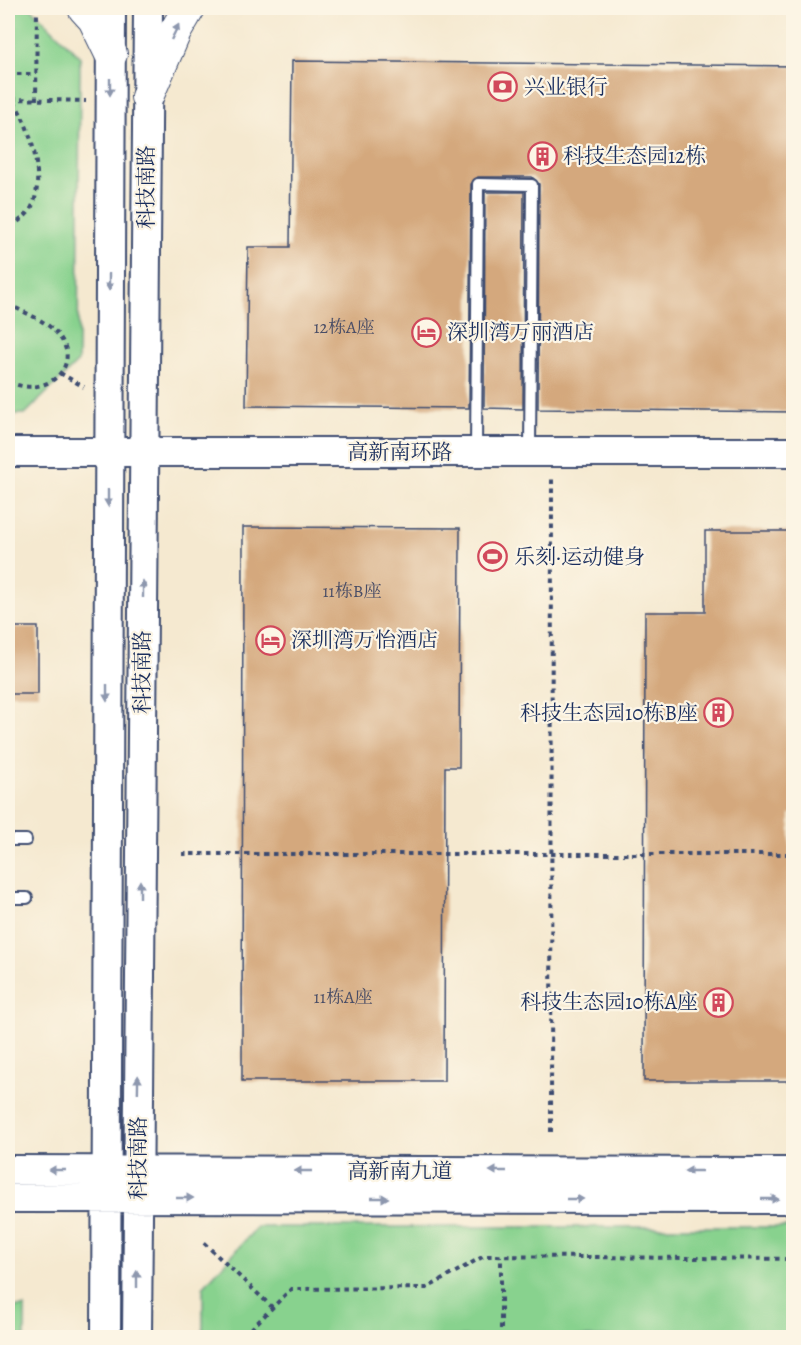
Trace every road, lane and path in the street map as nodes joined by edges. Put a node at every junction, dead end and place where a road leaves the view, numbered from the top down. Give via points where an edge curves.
1 (37, 8) edge
2 (84, 8) edge
3 (111, 8) edge
4 (148, 8) edge
5 (189, 8) edge
6 (111, 54) junction
7 (8, 74) edge
8 (36, 74) junction
9 (8, 95) edge
10 (147, 97) junction
11 (12, 99) junction
12 (36, 100) junction
13 (86, 101) dead end
14 (8, 228) edge
15 (8, 304) edge
16 (60, 373) junction
17 (8, 381) edge
18 (84, 387) dead end
19 (8, 452) edge
20 (108, 452) junction
21 (144, 452) junction
22 (476, 452) junction
23 (530, 452) junction
24 (794, 452) edge
25 (552, 479) dead end
26 (8, 840) edge
27 (26, 840) dead end
28 (182, 854) dead end
29 (794, 854) edge
30 (551, 855) junction
31 (8, 898) edge
32 (27, 898) dead end
33 (550, 1132) dead end
34 (8, 1170) edge
35 (106, 1170) junction
36 (138, 1170) junction
37 (794, 1172) edge
38 (8, 1198) edge
39 (105, 1198) junction
40 (138, 1198) junction
41 (794, 1199) edge
42 (204, 1243) dead end
43 (501, 1256) junction
44 (794, 1259) edge
45 (272, 1307) junction
46 (106, 1338) edge
47 (137, 1338) edge
48 (251, 1338) edge
49 (501, 1338) edge

1 - 8 path
2 - 6 main road
3 - 6 main road, 科技南路
4 - 10 main road, 科技南路
10 -> 5 main road
6 -> 20 main road, 科技南路
7 - 8 path
8 - 12 path
9 - 11 path
10 - 21 main road, 科技南路
11 - 12 path
11 - 14 path via 26,123 33,148 36,185 28,213
12 - 13 path
15 - 16 path via 58,334 65,353
16 - 17 path via 44,387 31,389
16 - 18 path
19 - 20 main road, 高新南环路
20 - 21 main road, 高新南环路
20 -> 35 main road, 科技南路
21 - 22 main road, 高新南环路
36 -> 21 main road, 科技南路
22 - 23 main road, 高新南环路
22 - 23 lane via 478,184 532,185
23 - 24 main road, 高新南环路
25 - 30 path
26 - 27 lane
28 - 30 path
29 - 30 path
30 - 33 path
31 - 32 lane
35 -> 34 main road, 高新南九道
35 - 36 main road, 高新南九道
35 - 39 main road, 科技南路
37 -> 36 main road, 高新南九道
36 - 40 main road, 科技南路
38 - 39 main road, 高新南九道
39 - 40 main road, 高新南九道
39 - 46 main road, 科技南路
40 -> 41 main road, 高新南九道
47 -> 40 main road, 科技南路
42 - 45 path
43 - 44 path
43 - 45 path via 484,1256 427,1288 291,1289
43 - 49 path
45 - 48 path via 251,1329

